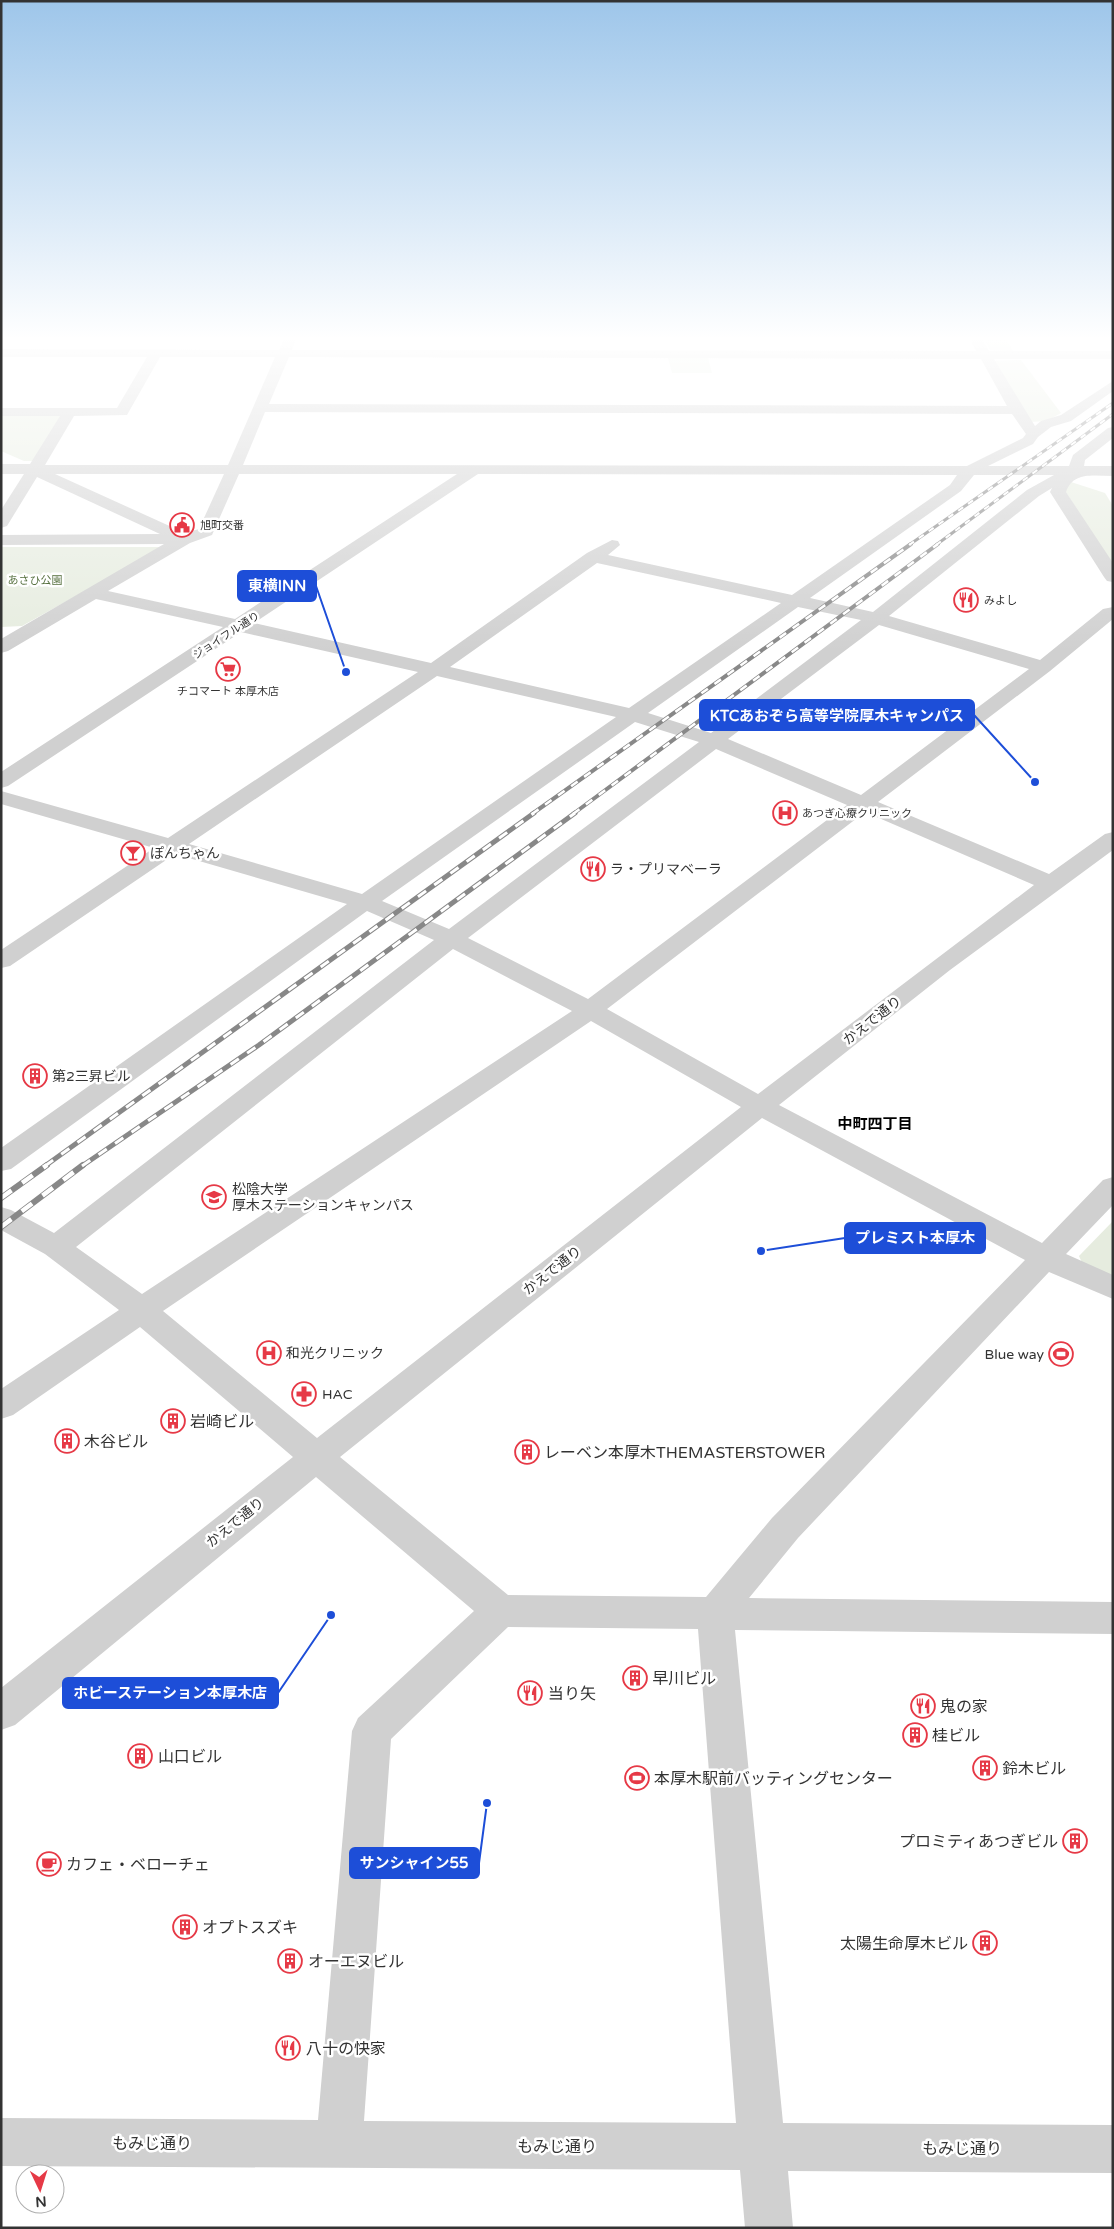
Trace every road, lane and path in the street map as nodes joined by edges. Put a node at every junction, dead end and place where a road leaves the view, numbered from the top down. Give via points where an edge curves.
1 (51, 443) edge
2 (243, 443) edge
3 (1024, 443) edge
4 (1097, 443) edge
5 (1, 455) edge
6 (1, 469) edge
7 (232, 469) junction
8 (34, 470) junction
9 (474, 470) junction
10 (969, 471) junction
11 (1076, 471) junction
12 (1113, 471) edge
13 (1, 523) edge
14 (1, 540) edge
15 (184, 540) junction
16 (612, 545) dead end
17 (593, 557) junction
18 (1113, 577) edge
19 (94, 593) junction
20 (792, 602) junction
21 (1113, 612) edge
22 (876, 618) junction
23 (241, 625) junction
24 (1, 632) edge
25 (27, 632) junction
26 (1, 647) edge
27 (1043, 667) junction
28 (435, 669) junction
29 (631, 714) junction
30 (713, 740) junction
31 (1, 782) edge
32 (1, 797) edge
33 (861, 803) junction
34 (1113, 839) edge
35 (172, 847) junction
36 (1050, 883) junction
37 (365, 902) junction
38 (450, 939) junction
39 (1, 962) edge
40 (590, 1010) junction
41 (760, 1106) junction
42 (1, 1162) edge
43 (1113, 1187) edge
44 (1, 1217) edge
45 (56, 1247) junction
46 (1044, 1257) junction
47 (1113, 1288) edge
48 (141, 1310) junction
49 (1, 1406) edge
50 (317, 1456) junction
51 (500, 1611) junction
52 (715, 1612) junction
53 (1113, 1618) edge
54 (1, 1712) edge
55 (1, 2142) edge
56 (339, 2144) junction
57 (763, 2147) junction
58 (1113, 2150) edge
59 (769, 2228) edge

1 - 8 street
2 - 7 street
3 - 10 street
4 - 11 street via 1078,458
5 - 8 street
6 - 8 street
7 - 8 street
7 - 9 street
7 - 15 street via 206,532
8 - 13 street
8 - 15 street
9 - 10 street
9 - 23 street, ジョイフル通り
10 - 11 street
10 - 20 street via 958,481 956,488
11 - 12 street
11 - 18 street via 1062,481 1058,492
11 - 22 street via 1033,493
14 - 15 street
15 - 19 street
16 - 17 street
17 - 20 street
17 - 28 street
19 - 23 street
19 - 25 street
20 - 22 street
20 - 29 street
21 - 27 street
22 - 27 street
22 - 30 street
23 - 28 street
23 - 31 street, ジョイフル通り
24 - 25 street
25 - 26 street
27 - 33 street
28 - 29 street
28 - 35 street
29 - 30 street
29 - 37 street
30 - 33 street
30 - 38 street
32 - 35 street
33 - 36 street
33 - 40 street
34 - 36 street, かえで通り
35 - 37 street
35 - 39 street
36 - 41 street, かえで通り
37 - 38 street
37 - 42 street
38 - 40 street
38 - 45 street
40 - 41 street
40 - 48 street
41 - 46 street
41 - 50 street, かえで通り
43 - 46 street
44 - 45 street
45 - 48 street
46 - 47 street
46 - 52 street via 785,1528
48 - 49 street
48 - 50 street
50 - 51 street
50 - 54 street, かえで通り
51 - 52 street
51 - 56 street via 372,1731
52 - 53 street
52 - 57 street
55 - 56 street, もみじ通り
56 - 57 street, もみじ通り
57 - 58 street, もみじ通り
57 - 59 street

